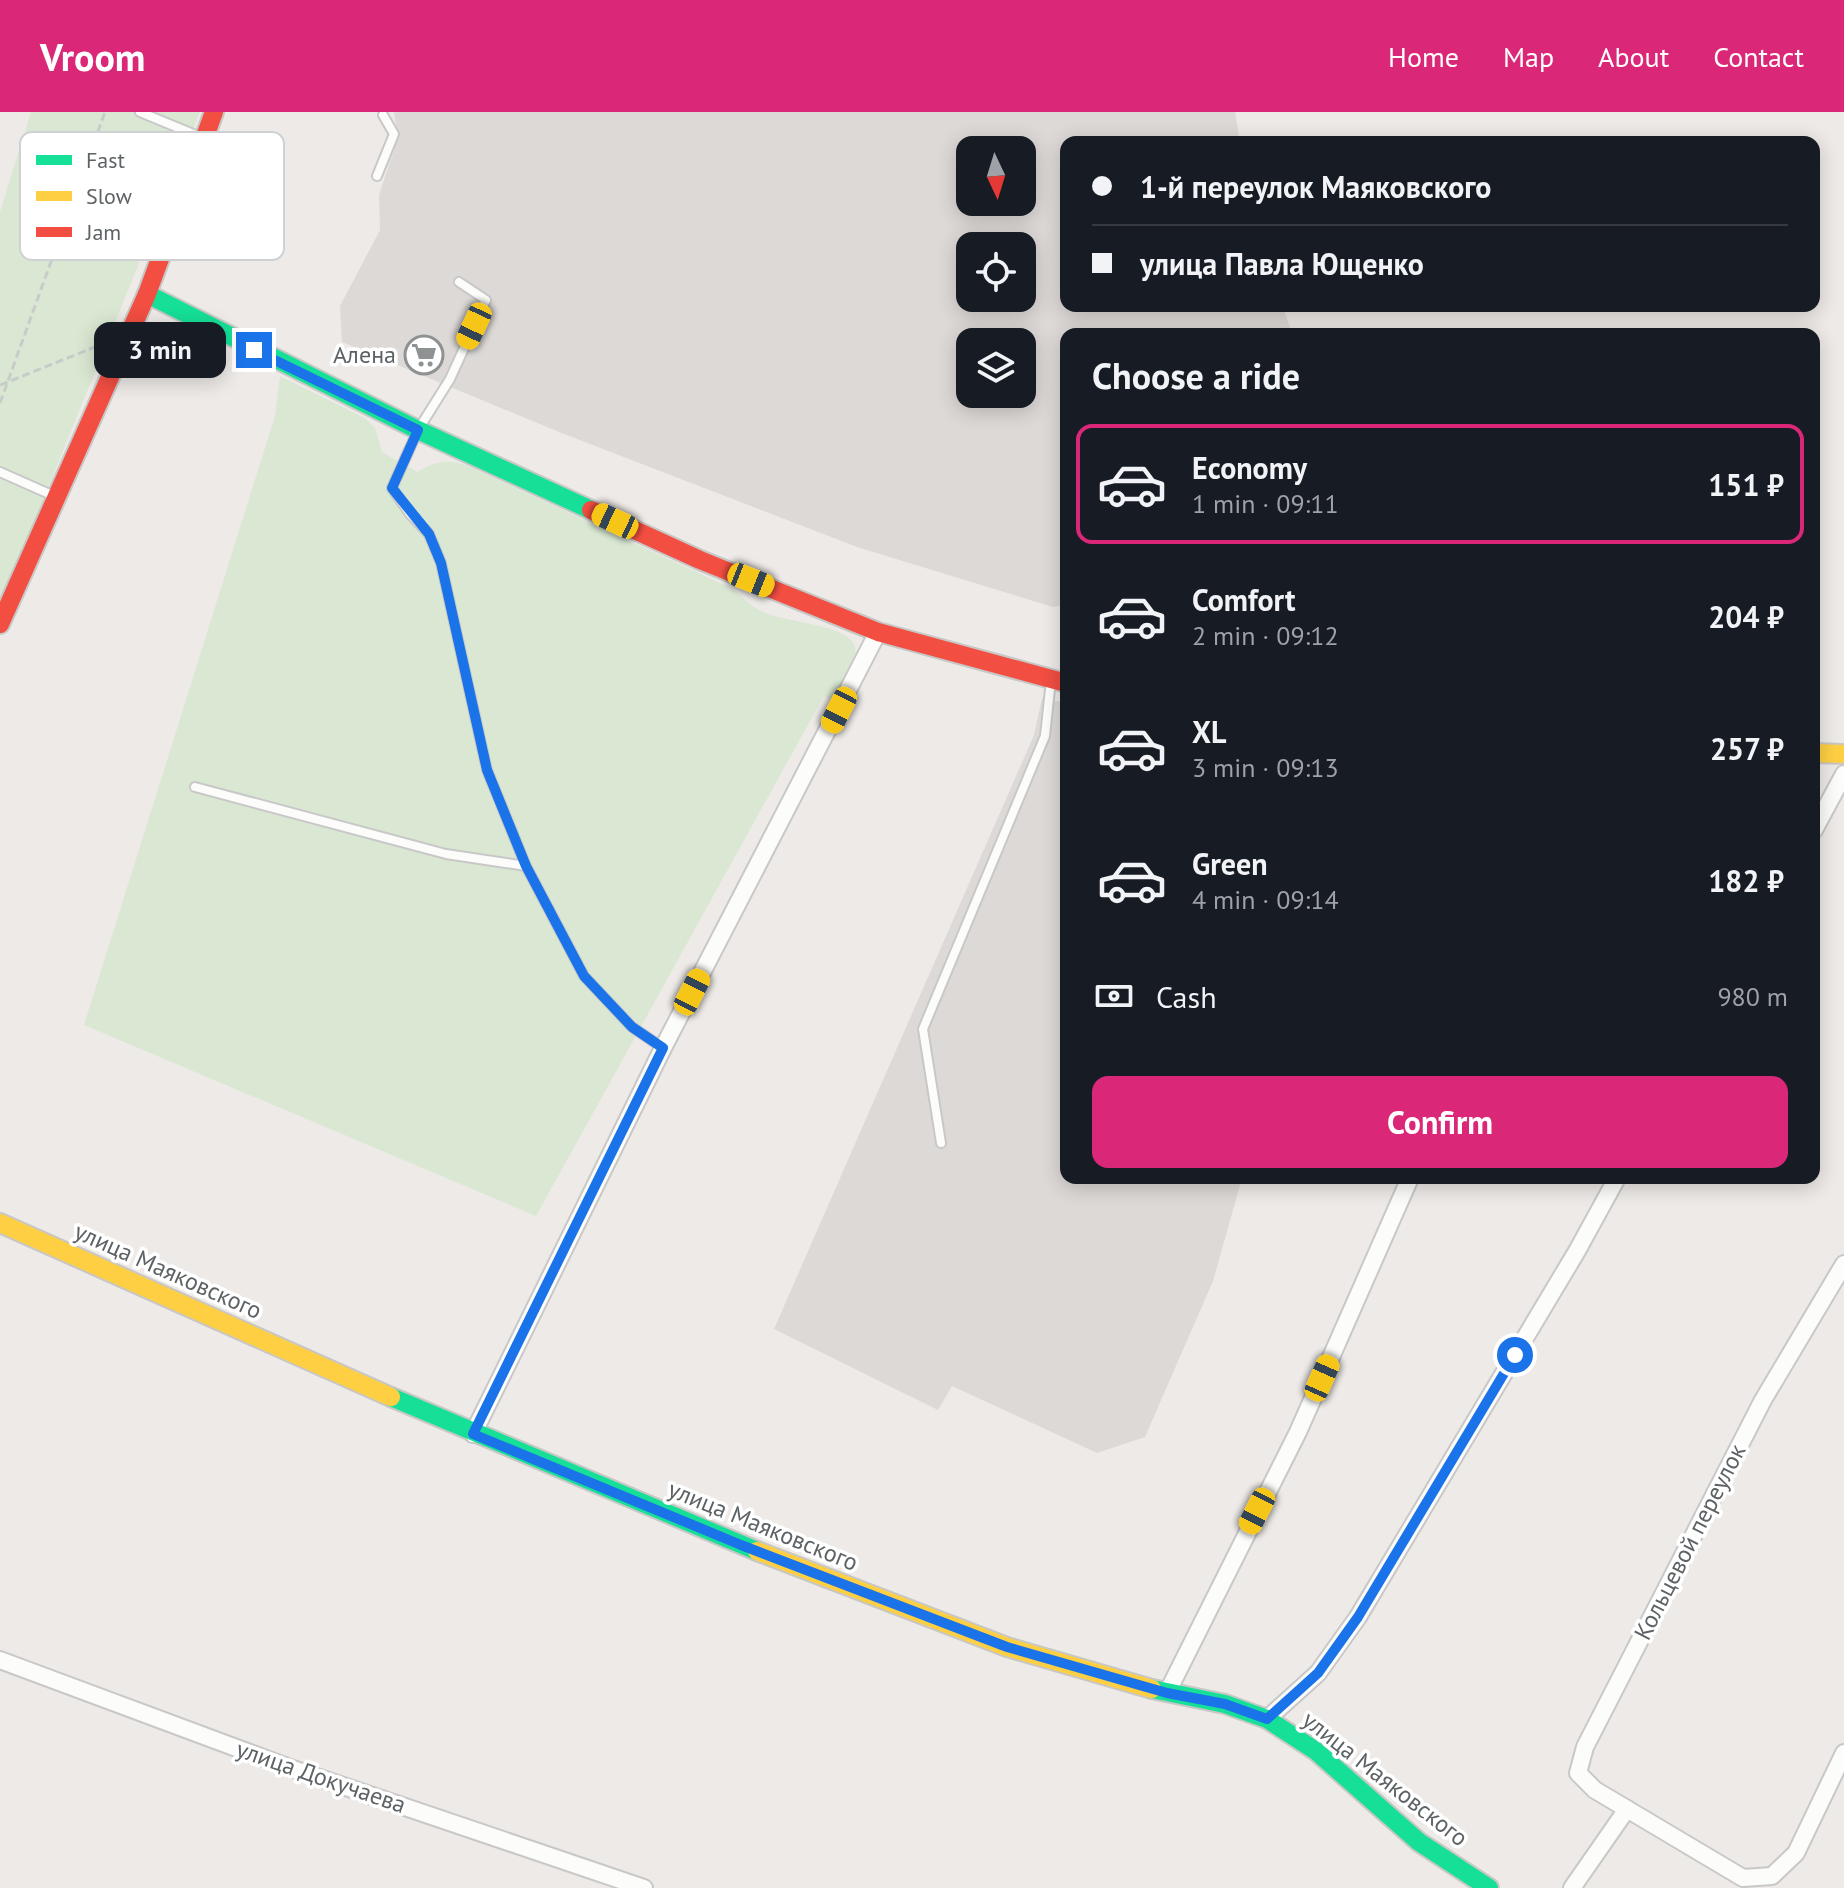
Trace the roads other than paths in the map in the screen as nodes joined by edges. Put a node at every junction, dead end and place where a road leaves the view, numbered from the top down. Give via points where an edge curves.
1 (140, 112) edge
2 (214, 112) edge
3 (381, 113) edge
4 (189, 132) edge
5 (206, 132) edge
6 (377, 176) dead end
7 (159, 260) edge
8 (459, 282) dead end
9 (147, 294) junction
10 (418, 430) junction
11 (0, 472) edge
12 (56, 497) junction
13 (0, 624) edge
14 (878, 632) junction
15 (1059, 681) edge
16 (1820, 753) edge
17 (1844, 754) edge
18 (1844, 774) edge
19 (195, 787) dead end
20 (1820, 819) edge
21 (526, 866) junction
22 (663, 1048) junction
23 (941, 1143) dead end
24 (1407, 1184) edge
25 (1614, 1184) edge
26 (0, 1223) edge
27 (1844, 1264) edge
28 (473, 1434) junction
29 (0, 1660) edge
30 (1167, 1693) junction
31 (1267, 1719) junction
32 (1844, 1753) edge
33 (1627, 1809) junction
34 (644, 1888) edge
35 (1489, 1888) edge
36 (1572, 1888) edge

1 - 4 lane
2 - 5 street
3 - 6 lane via 394,134
7 - 9 street
8 - 10 lane via 486,300 450,379
9 - 10 street
9 - 12 street
10 - 14 street via 700,560
10 - 21 lane via 392,488 429,534 441,563 487,770
11 - 12 lane
12 - 13 street
14 - 15 street
14 - 22 street
15 - 23 lane via 1045,736 923,1029
16 - 17 street
18 - 20 street
19 - 21 lane via 446,854
21 - 22 lane via 584,976 632,1027
22 - 28 street
24 - 30 street via 1298,1432
25 - 31 street via 1358,1617 1318,1673
26 - 28 street, улица Маяковского
27 - 33 street, Кольцевой переулок via 1763,1400 1585,1747 1578,1773
28 - 30 street, улица Маяковского via 1007,1647
29 - 34 street, улица Докучаева via 293,1769
30 - 31 street, улица Маяковского
31 - 35 street, улица Маяковского via 1316,1751 1419,1842
32 - 33 street, Кольцевой переулок via 1796,1853 1772,1876 1743,1878
33 - 36 street

